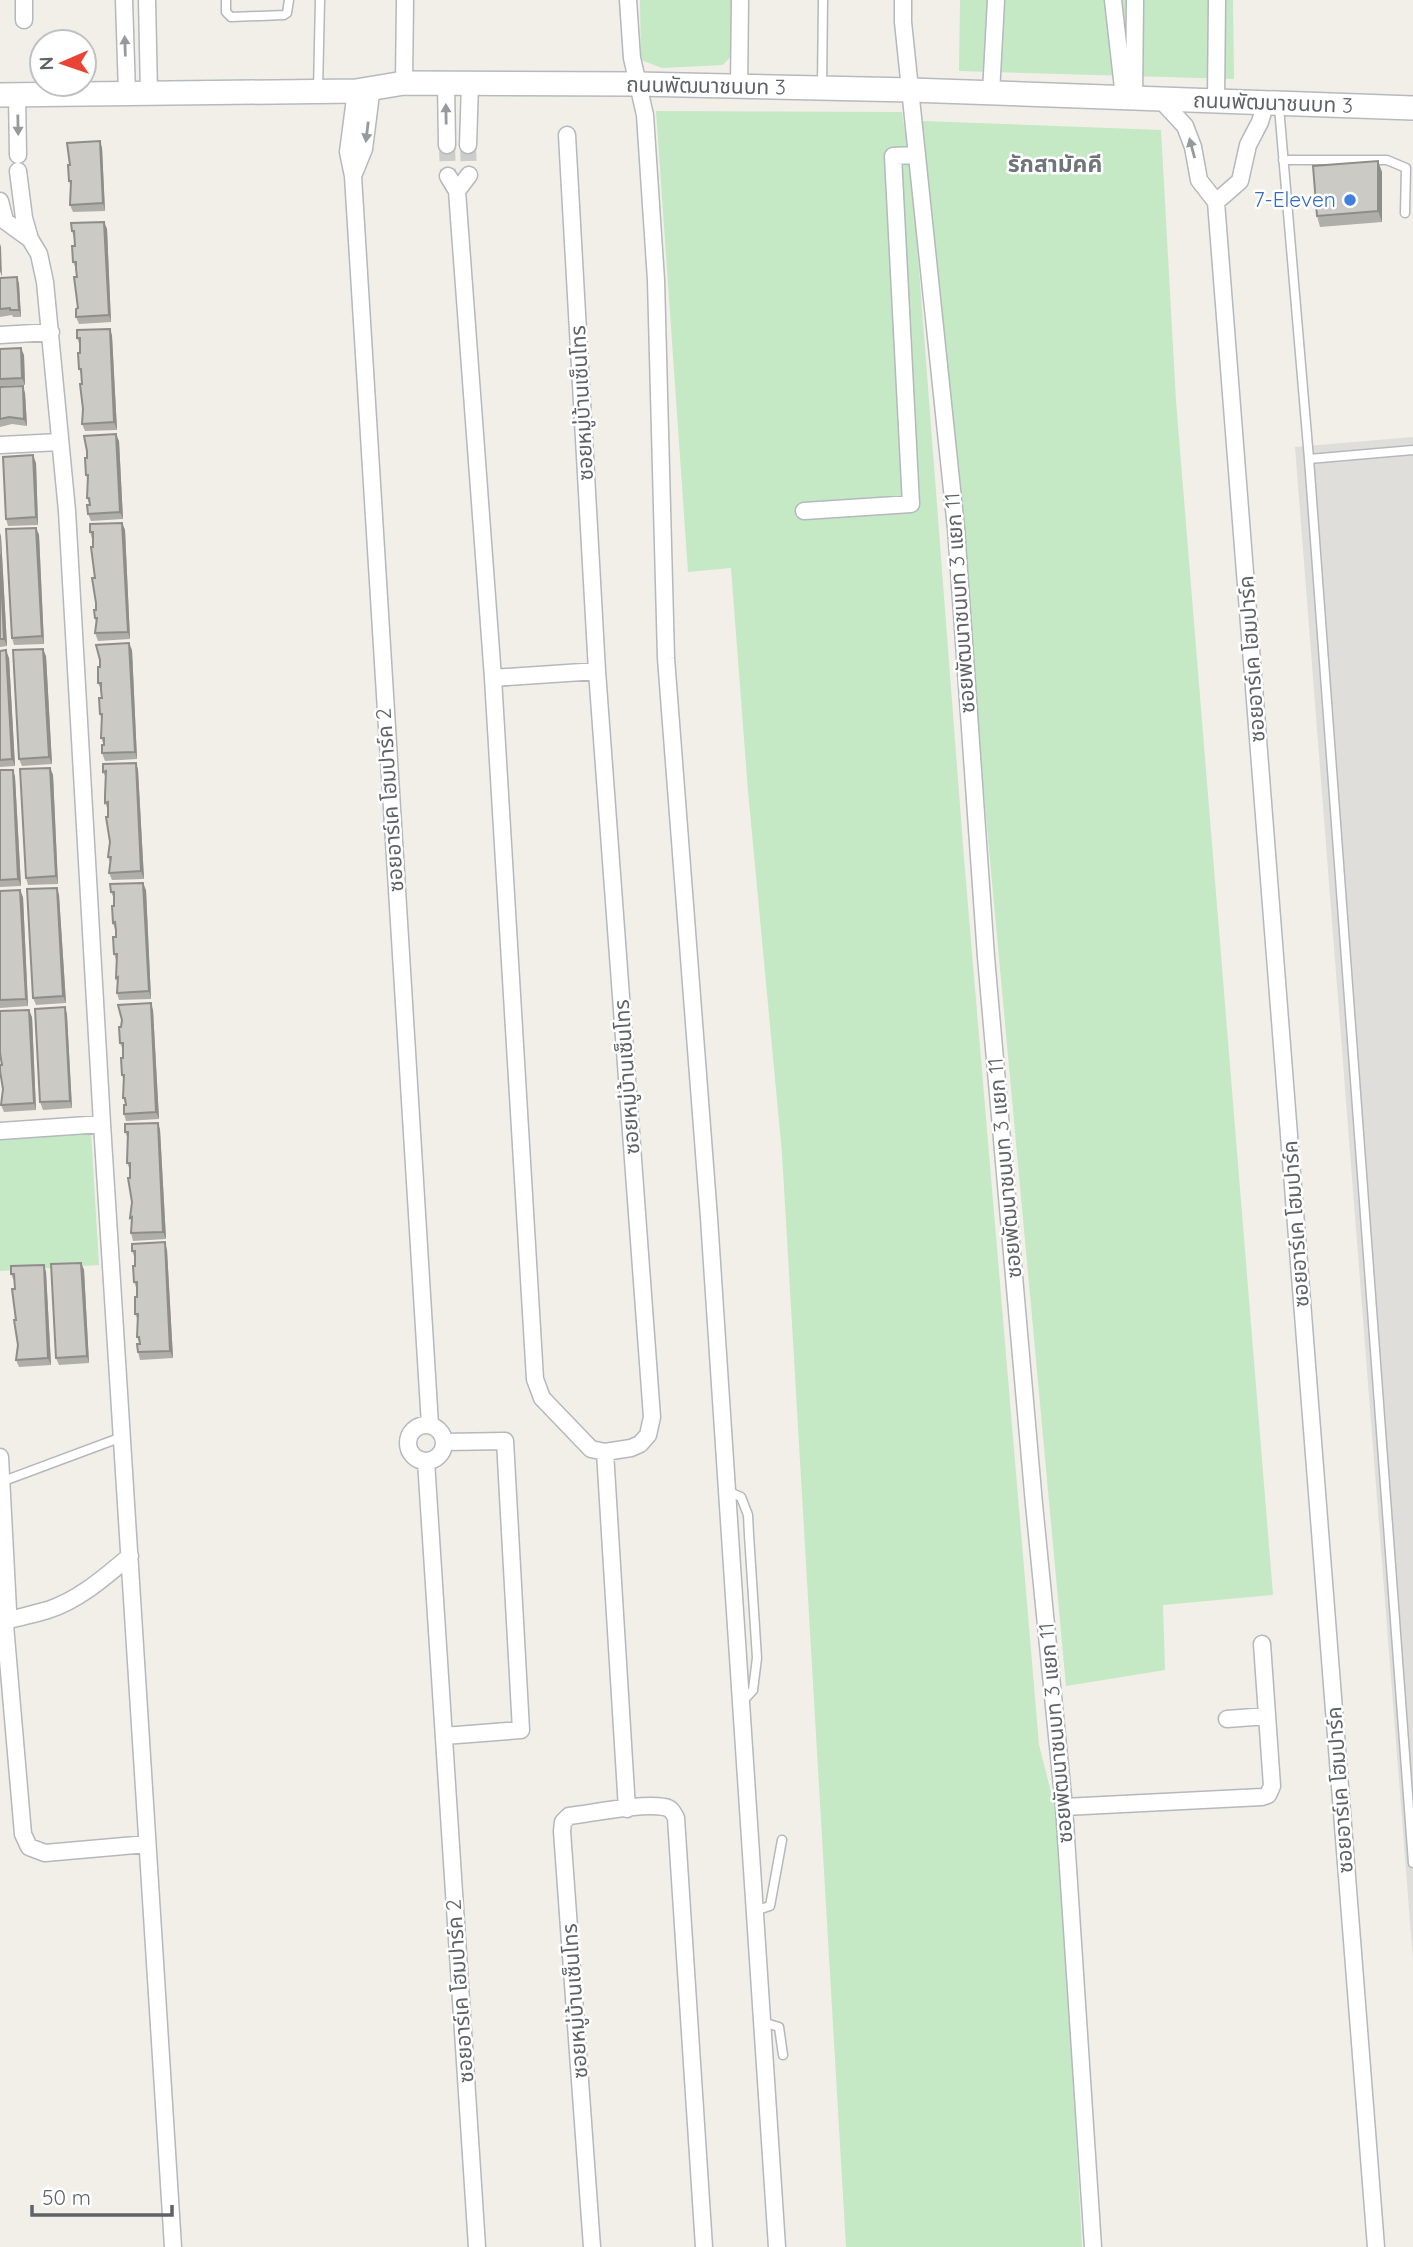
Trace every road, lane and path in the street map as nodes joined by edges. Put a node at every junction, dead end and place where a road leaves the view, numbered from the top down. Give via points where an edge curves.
1 (24, 0) edge
2 (124, 0) edge
3 (146, 0) edge
4 (226, 0) edge
5 (289, 0) edge
6 (320, 0) edge
7 (405, 0) edge
8 (628, 0) edge
9 (740, 0) edge
10 (823, 0) edge
11 (903, 0) edge
12 (996, 0) edge
13 (1113, 0) edge
14 (1135, 0) edge
15 (1217, 0) edge
16 (24, 20) dead end
17 (404, 83) junction
18 (446, 83) junction
19 (470, 84) junction
20 (637, 84) junction
21 (364, 88) junction
22 (739, 88) junction
23 (822, 89) junction
24 (318, 90) junction
25 (911, 90) junction
26 (138, 93) junction
27 (991, 93) junction
28 (9, 95) edge
29 (1129, 97) junction
30 (1159, 99) junction
31 (1216, 100) junction
32 (1272, 102) junction
33 (1413, 108) edge
34 (567, 135) dead end
35 (447, 145) tunnel mouth
36 (468, 145) tunnel mouth
37 (917, 155) junction
38 (1283, 160) junction
39 (448, 176) tunnel mouth
40 (469, 176) tunnel mouth
41 (457, 191) junction
42 (0, 201) edge
43 (1216, 202) junction
44 (1405, 212) dead end
45 (24, 218) junction
46 (2, 221) edge
47 (30, 239) junction
48 (51, 332) junction
49 (0, 335) edge
50 (60, 442) junction
51 (0, 445) edge
52 (1413, 450) edge
53 (1309, 459) junction
54 (804, 511) dead end
55 (597, 671) junction
56 (492, 678) junction
57 (102, 1124) junction
58 (0, 1131) edge
59 (430, 1424) junction
60 (122, 1437) junction
61 (445, 1442) junction
62 (605, 1452) junction
63 (0, 1457) edge
64 (426, 1461) junction
65 (1, 1482) edge
66 (130, 1556) junction
67 (3, 1625) edge
68 (1262, 1644) dead end
69 (1267, 1716) junction
70 (1227, 1718) dead end
71 (443, 1736) junction
72 (1064, 1807) junction
73 (627, 1809) junction
74 (782, 1840) dead end
75 (147, 1844) junction
76 (1413, 1863) edge
77 (754, 1911) junction
78 (762, 2022) junction
79 (783, 2055) dead end
80 (173, 2247) edge
81 (477, 2247) edge
82 (593, 2247) edge
83 (704, 2247) edge
84 (777, 2247) edge
85 (1093, 2247) edge
86 (1376, 2247) edge

1 - 16 street
26 -> 2 street
3 - 26 street
4 - 5 lane via 231,17 284,15
6 - 24 lane
7 - 17 street
8 - 20 street
9 - 22 street
10 - 23 lane
11 - 25 street, ซอยพัฒนาชนบท 3 แยก 11
12 - 27 street
13 - 29 street
14 - 29 street
15 - 31 street
17 - 18 street, ถนนพัฒนาชนบท 3
17 - 21 street, ถนนพัฒนาชนบท 3
18 - 19 street, ถนนพัฒนาชนบท 3
35 -> 18 street
19 - 20 street, ถนนพัฒนาชนบท 3
19 - 36 street
20 - 22 street, ถนนพัฒนาชนบท 3
20 - 77 street via 645,114 656,280 666,658 706,1177
21 - 24 street, ถนนพัฒนาชนบท 3
21 - 59 street, ซอยอาร์เค โฮมปาร์ค 2 via 348,152
22 - 23 street, ถนนพัฒนาชนบท 3
23 - 25 street, ถนนพัฒนาชนบท 3
24 - 26 street, ถนนพัฒนาชนบท 3
25 - 27 street, ถนนพัฒนาชนบท 3
25 - 37 street, ซอยพัฒนาชนบท 3 แยก 11
26 - 28 street, ถนนพัฒนาชนบท 3
27 - 29 street, ถนนพัฒนาชนบท 3
28 -> 45 street
29 - 30 street, ถนนพัฒนาชนบท 3
30 - 31 street, ถนนพัฒนาชนบท 3
43 -> 30 street, ซอยอาร์เค โฮมปาร์ค via 1199,180 1185,125
31 - 32 street, ถนนพัฒนาชนบท 3
32 - 33 street, ถนนพัฒนาชนบท 3
32 - 38 lane
32 - 43 street via 1248,145 1240,181
34 - 55 street, ซอยหมู่บ้านเซ็นโทร
37 - 54 street via 892,156 911,504
37 - 72 street, ซอยพัฒนาชนบท 3 แยก 11 via 956,528 986,957
38 - 44 lane via 1387,160 1406,168
38 - 53 lane
39 - 41 street
40 - 41 street
41 - 56 street
42 - 46 street
43 - 86 street, ซอยอาร์เค โฮมปาร์ค
45 - 46 street
45 - 47 street
46 - 47 street
47 - 48 street via 46,282
48 - 49 street
48 - 50 street
50 - 51 street
50 - 57 street via 68,511
52 - 53 lane
53 - 76 lane
55 - 56 street
55 - 62 street, ซอยหมู่บ้านเซ็นโทร via 652,1417 648,1435 640,1444
56 - 62 street via 535,1378 542,1398 591,1449
57 - 58 street
57 - 60 street
59 - 61 street
59 - 64 street, ซอยอาร์เค โฮมปาร์ค 2 via 418,1426 408,1441 411,1453
60 - 65 lane
60 - 66 street
61 - 64 street via 437,1458
61 - 71 street via 505,1441 521,1730
62 - 73 street
63 - 65 street
64 - 71 street, ซอยอาร์เค โฮมปาร์ค 2
65 - 67 street via 8,1610
66 - 67 street via 66,1603
66 - 75 street
67 - 75 street via 23,1834 29,1847 45,1853
68 - 69 street
69 - 70 street
69 - 72 street via 1272,1786 1262,1797
71 - 81 street, ซอยอาร์เค โฮมปาร์ค 2
72 - 85 street, ซอยพัฒนาชนบท 3 แยก 11
73 - 82 street, ซอยหมู่บ้านเซ็นโทร via 569,1816 562,1831
73 - 83 street, ซอยหมู่บ้านเซ็นโทร via 666,1807 676,1818
74 - 77 lane via 770,1906
75 - 80 street
77 - 78 street
78 - 79 lane via 779,2027
78 - 84 street

